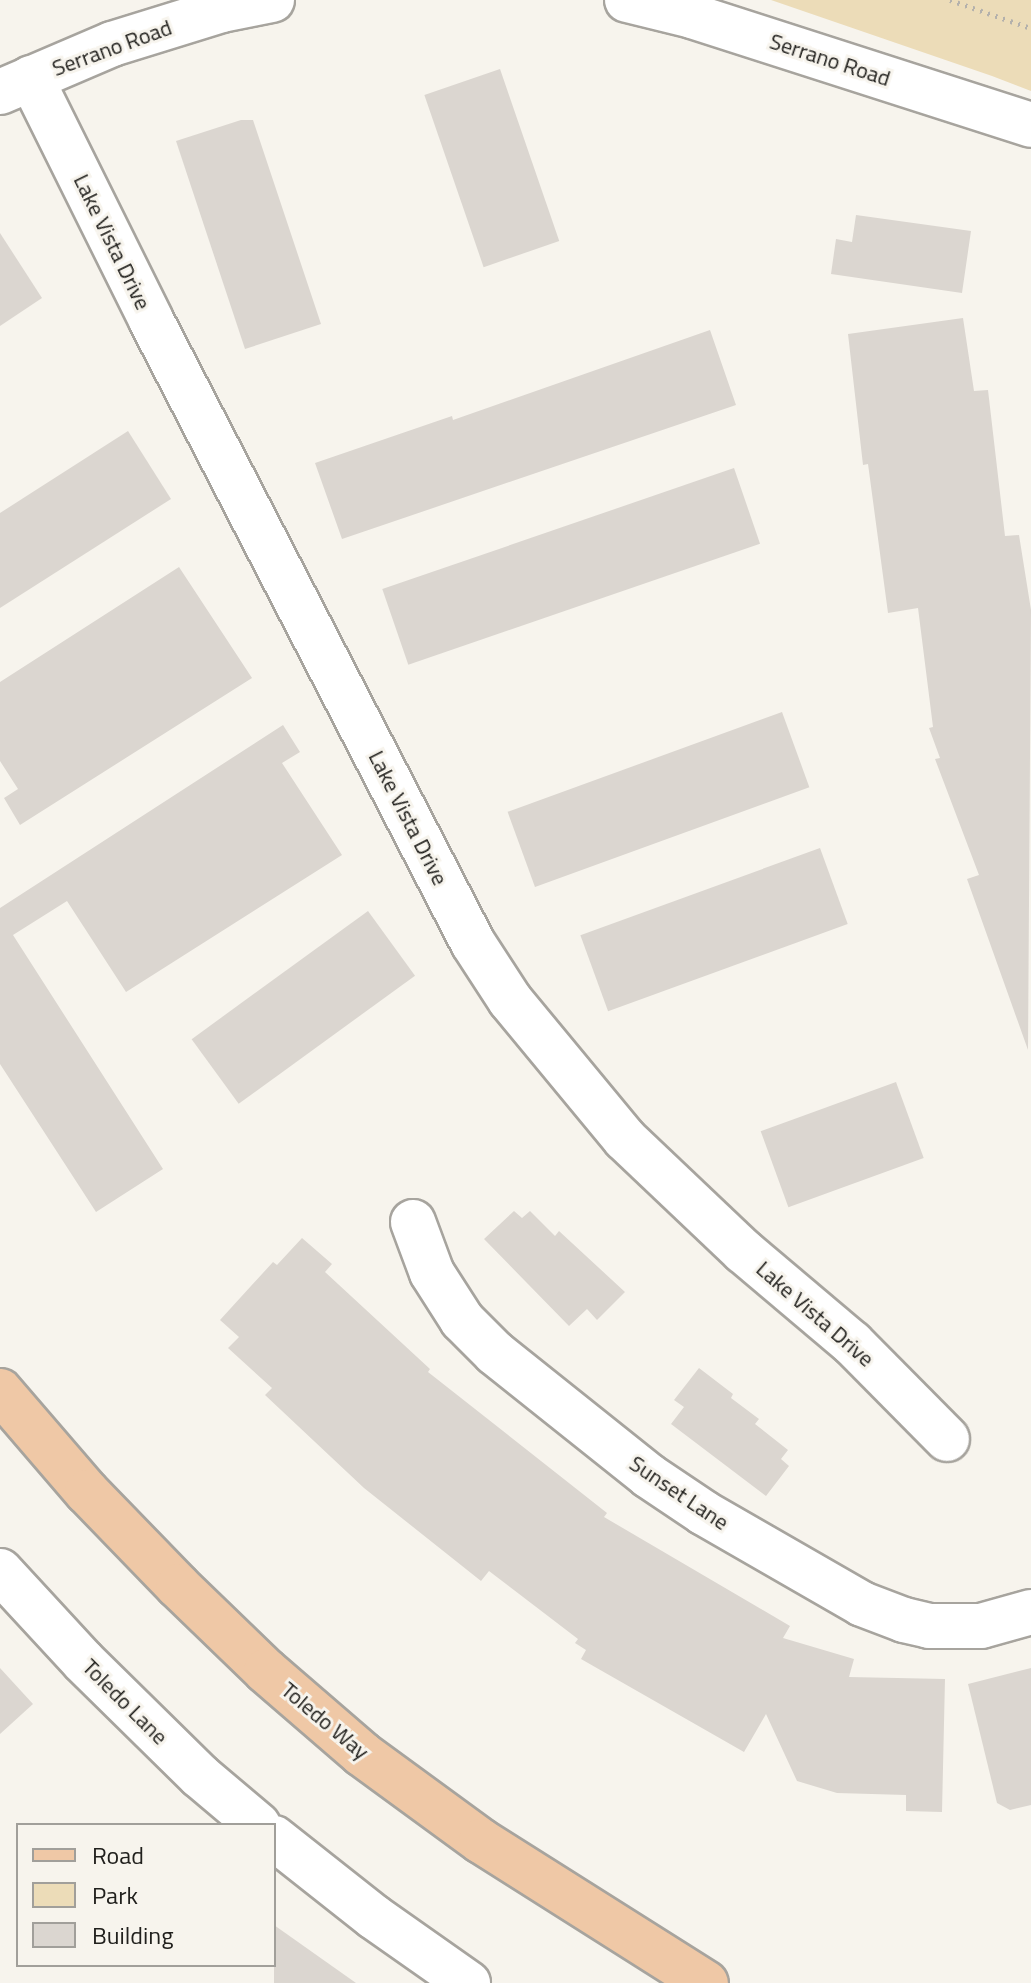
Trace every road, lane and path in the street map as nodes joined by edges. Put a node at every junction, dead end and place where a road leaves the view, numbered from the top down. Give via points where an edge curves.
1 (272, 0) edge
2 (627, 0) edge
3 (950, 0) edge
4 (980, 0) edge
5 (971, 7) junction
6 (1031, 28) edge
7 (16, 85) edge
8 (1031, 125) edge
9 (413, 1222) dead end
10 (0, 1391) edge
11 (947, 1439) dead end
12 (0, 1571) edge
13 (1031, 1612) edge
14 (256, 1823) edge
15 (276, 1840) edge
16 (449, 1978) edge
17 (706, 1983) edge

1 - 7 street, Serrano Road via 112,44
2 - 8 street, Serrano Road
3 - 5 path
4 - 5 path
5 - 6 path
7 - 11 street, Lake Vista Drive via 151,320 466,930 510,1000 625,1139 743,1251 852,1343
9 - 13 street, Sunset Lane via 432,1273 462,1320 495,1353 649,1476 704,1513 894,1617 955,1628
10 - 17 main road, Toledo Way via 178,1586 362,1754 481,1841
12 - 14 street, Toledo Lane via 189,1766
15 - 16 street

